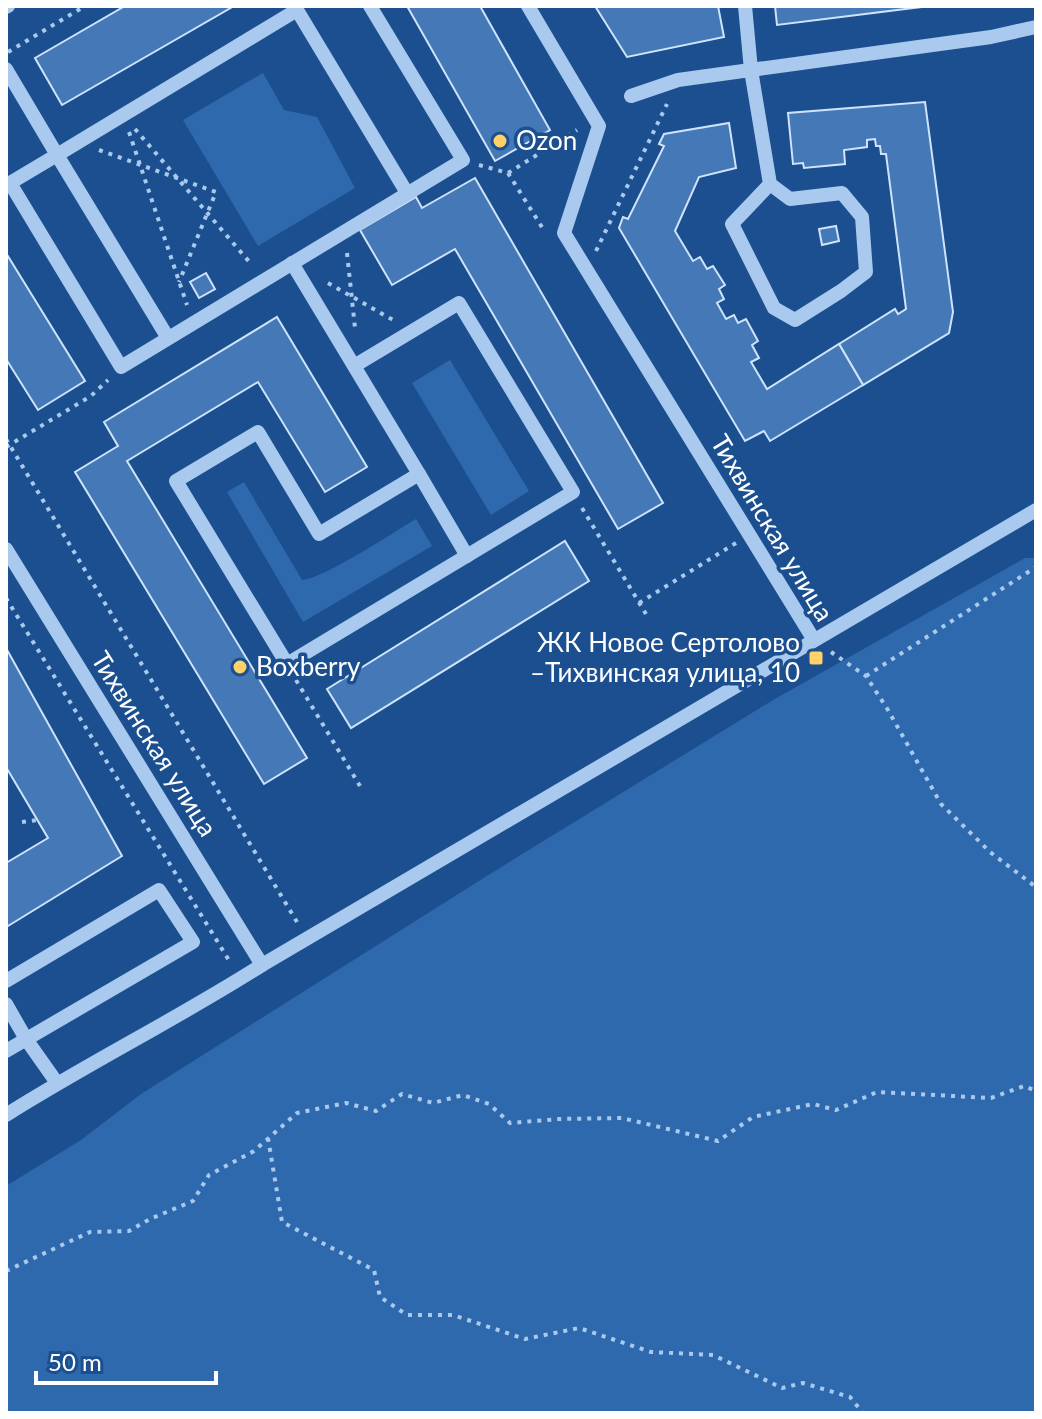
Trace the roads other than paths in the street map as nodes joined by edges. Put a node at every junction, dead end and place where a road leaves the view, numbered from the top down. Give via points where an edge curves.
1 (370, 6) edge
2 (528, 6) edge
3 (745, 6) edge
4 (298, 7) edge
5 (1036, 27) edge
6 (6, 69) edge
7 (751, 70) junction
8 (631, 96) dead end
9 (57, 155) junction
10 (770, 184) junction
11 (407, 193) junction
12 (292, 263) junction
13 (168, 338) junction
14 (354, 366) junction
15 (419, 474) junction
16 (1036, 510) edge
17 (6, 549) edge
18 (467, 556) junction
19 (814, 640) junction
20 (262, 965) junction
21 (6, 981) edge
22 (6, 1004) edge
23 (26, 1039) junction
24 (6, 1051) edge
25 (57, 1083) junction
26 (6, 1115) edge

1 - 11 street via 463,160
2 - 19 street, Тихвинская улица via 599,126 564,233
3 - 7 street
4 - 9 street
4 - 11 street
5 - 7 street
6 - 9 street
7 - 8 street via 678,80
7 - 10 street
9 - 13 street
9 - 13 street via 10,183 121,367
10 - 10 street via 790,199 842,193 862,217 866,272 795,320 774,308 732,224
11 - 12 street
12 - 13 street
12 - 14 street
14 - 15 street
14 - 18 street via 459,303 573,492
15 - 18 street
15 - 18 street via 319,534 258,432 176,481 287,664
16 - 19 street
17 - 20 street, Тихвинская улица
19 - 20 street, Тихвинская улица
20 - 25 street, Тихвинская улица
21 - 23 street via 159,890 193,942
22 - 23 street
23 - 24 street
23 - 25 street
25 - 26 street, Тихвинская улица

